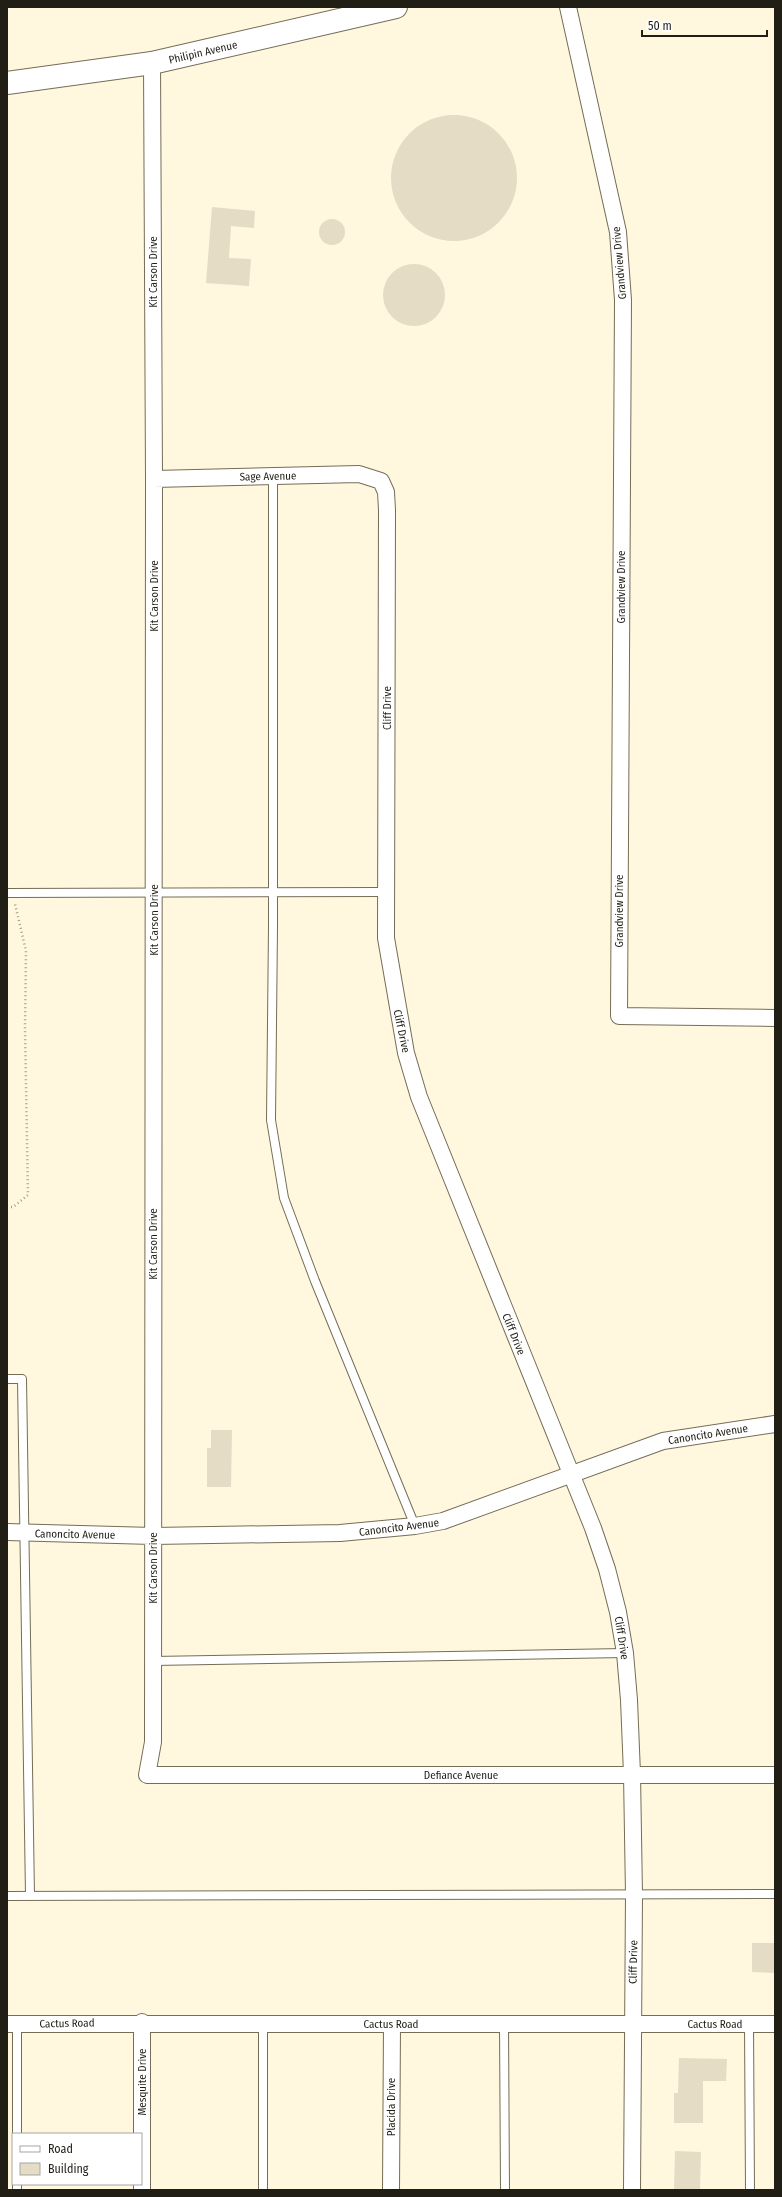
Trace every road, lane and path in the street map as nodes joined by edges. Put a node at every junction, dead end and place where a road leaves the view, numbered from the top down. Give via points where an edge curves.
1 (396, 7) edge
2 (568, 7) edge
3 (152, 63) junction
4 (7, 83) edge
5 (273, 476) junction
6 (154, 479) junction
7 (381, 481) joint
8 (273, 892) junction
9 (386, 892) junction
10 (154, 893) junction
11 (8, 894) joint
12 (775, 1018) edge
13 (7, 1207) edge
14 (7, 1379) edge
15 (775, 1424) edge
16 (571, 1476) junction
17 (415, 1526) junction
18 (7, 1532) edge
19 (26, 1532) junction
20 (153, 1536) junction
21 (624, 1653) junction
22 (153, 1661) junction
23 (632, 1774) junction
24 (148, 1775) joint
25 (775, 1775) edge
26 (775, 1894) edge
27 (634, 1895) junction
28 (7, 1896) edge
29 (30, 1896) junction
30 (142, 2022) junction
31 (263, 2023) junction
32 (12, 2024) edge
33 (392, 2024) junction
34 (504, 2024) junction
35 (632, 2024) junction
36 (749, 2024) junction
37 (775, 2024) edge
38 (17, 2133) edge
39 (142, 2190) edge
40 (263, 2190) edge
41 (390, 2190) edge
42 (505, 2190) edge
43 (632, 2190) edge
44 (750, 2190) edge

1 - 3 main road, Philipin Avenue
2 - 12 street, Grandview Drive via 618,232 623,300 619,1016
3 - 4 main road, Philipin Avenue
3 - 6 street, Kit Carson Drive
5 - 6 street, Sage Avenue
5 - 7 street, Sage Avenue via 359,474
5 - 8 lane
6 - 10 street, Kit Carson Drive
7 - 9 street, Cliff Drive via 386,492 388,510
8 - 9 lane
8 - 10 lane
8 - 17 lane via 271,1120 284,1198
9 - 16 street, Cliff Drive via 386,938 394,992 406,1053 419,1097
10 - 11 lane
10 - 20 street, Kit Carson Drive
11 - 13 path via 17,907 26,951 28,1194 14,1207
14 - 19 lane via 22,1379
15 - 16 street, Canoncito Avenue via 663,1441
16 - 17 street, Canoncito Avenue via 443,1521
16 - 21 street, Cliff Drive via 607,1569 618,1612
17 - 20 street, Canoncito Avenue via 340,1533
18 - 19 street, Canoncito Avenue
19 - 20 street, Canoncito Avenue
19 - 29 lane
20 - 22 street, Kit Carson Drive
21 - 22 lane
21 - 23 street, Cliff Drive
22 - 24 street, Kit Carson Drive via 153,1742
23 - 24 street, Defiance Avenue
23 - 25 street, Defiance Avenue
23 - 27 street, Cliff Drive
26 - 27 lane
27 - 29 lane
27 - 35 street, Cliff Drive
28 - 29 lane
30 - 31 street, Cactus Road
30 - 32 street, Cactus Road
30 - 39 street, Mesquite Drive
31 - 33 street, Cactus Road
31 - 40 lane
32 - 38 lane
33 - 34 street, Cactus Road
33 - 41 street, Placida Drive
34 - 35 street, Cactus Road
34 - 42 lane
35 - 36 street, Cactus Road
35 - 43 street, Cliff Drive
36 - 37 street, Cactus Road
36 - 44 lane

